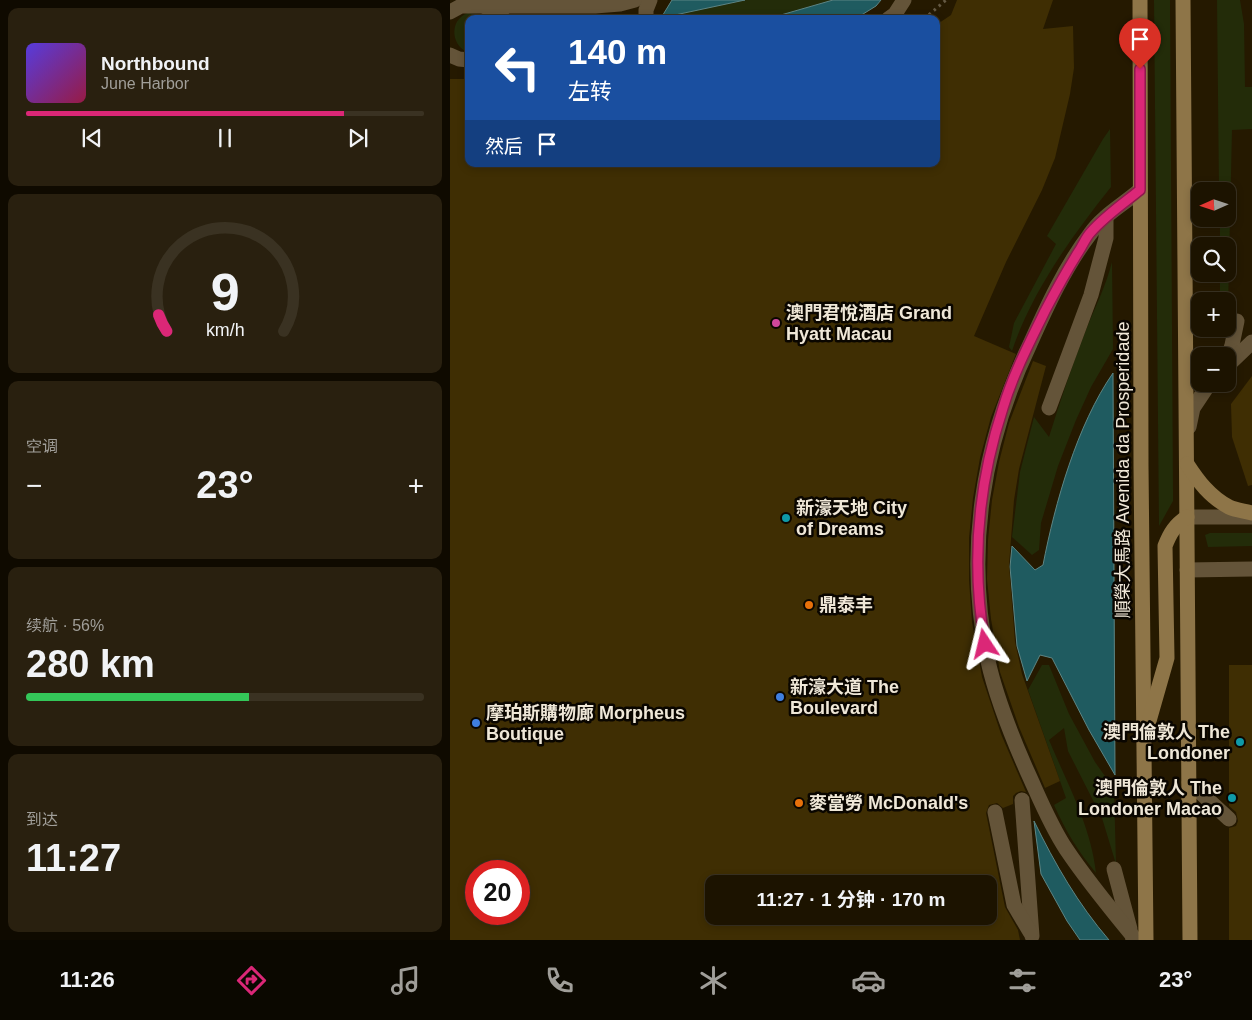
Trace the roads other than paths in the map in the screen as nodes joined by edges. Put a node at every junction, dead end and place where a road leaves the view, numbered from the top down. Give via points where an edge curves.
1 (635, 0) edge
2 (650, 0) edge
3 (904, 0) edge
4 (1140, 0) edge
5 (1183, 0) edge
6 (482, 6) junction
7 (450, 12) edge
8 (497, 15) edge
9 (646, 15) edge
10 (894, 15) edge
11 (450, 55) edge
12 (465, 60) edge
13 (1140, 190) junction
14 (1106, 217) junction
15 (1237, 321) dead end
16 (1252, 342) edge
17 (1231, 347) edge
18 (1236, 357) edge
19 (1204, 392) edge
20 (1049, 408) dead end
21 (1186, 438) junction
22 (1187, 464) junction
23 (1252, 515) edge
24 (1187, 517) junction
25 (1252, 569) edge
26 (1187, 570) junction
27 (1145, 737) junction
28 (1189, 782) junction
29 (1022, 800) dead end
30 (995, 812) dead end
31 (1229, 819) dead end
32 (1114, 869) dead end
33 (1032, 938) edge
34 (1137, 938) edge
35 (1190, 940) edge

1 - 6 street via 595,6
2 - 9 street
3 - 10 street
4 - 13 street, 順榮大馬路 Avenida da Prosperidade
5 - 21 street
6 - 7 street via 461,6
6 - 8 street
11 - 12 street
13 - 14 street
13 - 27 street, 順榮大馬路 Avenida da Prosperidade
14 - 20 street via 1106,238 1091,295
14 - 34 street via 1090,232 1055,291 1003,407 986,475 979,522 977,571 979,610 991,671 1007,722 1036,793 1065,848 1100,896
15 - 17 street
16 - 18 street
19 - 21 street via 1193,408
21 - 22 street
22 - 23 street via 1214,497 1230,508
22 - 24 street
23 - 24 street
24 - 26 street
24 - 27 street via 1169,534 1165,546 1167,658
25 - 26 street
26 - 28 street
27 - 34 street, 順榮大馬路 Avenida da Prosperidade
28 - 31 street
28 - 35 street
29 - 33 street
30 - 33 street via 1014,905
32 - 34 street

